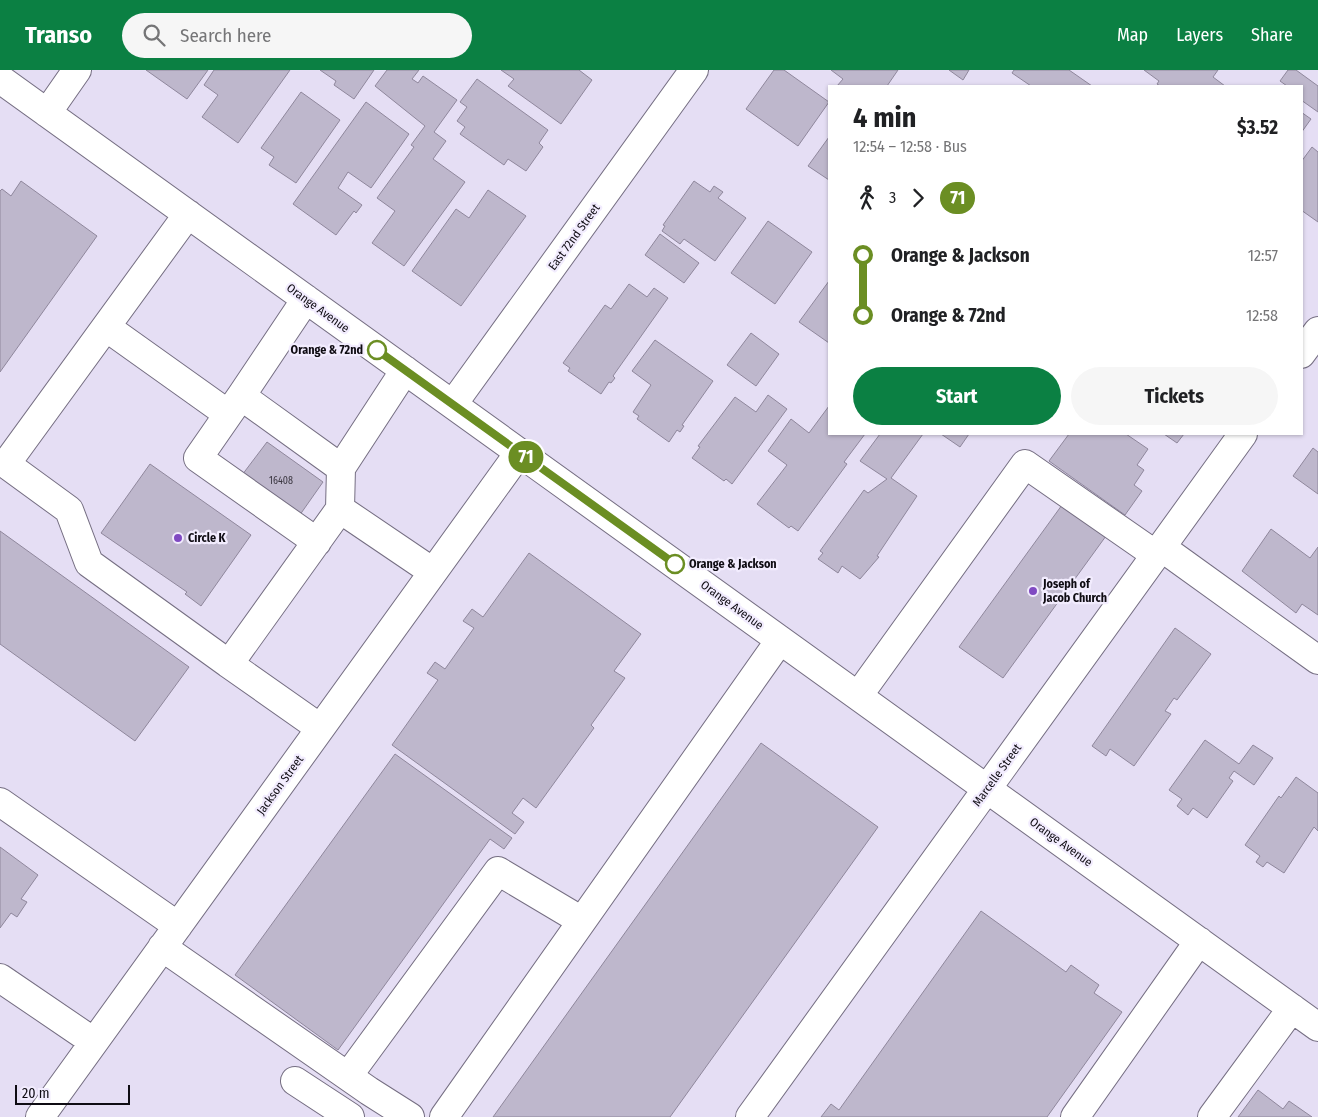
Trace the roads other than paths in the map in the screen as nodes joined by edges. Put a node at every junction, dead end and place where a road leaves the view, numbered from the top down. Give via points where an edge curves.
1 (77, 70) edge
2 (694, 70) edge
3 (0, 79) edge
4 (47, 113) junction
5 (188, 214) junction
6 (306, 299) junction
7 (106, 326) junction
8 (1318, 331) edge
9 (1303, 351) edge
10 (405, 370) junction
11 (453, 404) junction
12 (235, 405) junction
13 (1243, 435) edge
14 (519, 452) junction
15 (341, 468) junction
16 (340, 508) junction
17 (317, 542) junction
18 (1158, 551) junction
19 (433, 572) junction
20 (780, 640) junction
21 (1318, 660) edge
22 (230, 664) junction
23 (858, 696) junction
24 (320, 728) junction
25 (988, 789) junction
26 (0, 802) edge
27 (582, 921) junction
28 (170, 936) junction
29 (1199, 941) junction
30 (0, 978) edge
31 (1292, 1008) junction
32 (1318, 1027) edge
33 (94, 1042) junction
34 (348, 1076) junction
35 (295, 1082) dead end
36 (40, 1117) edge
37 (350, 1117) edge
38 (410, 1117) edge
39 (444, 1117) edge
40 (750, 1117) edge
41 (1076, 1117) edge
42 (1212, 1117) edge

1 - 4 street
2 - 11 street, East 72nd Street
3 - 4 street, Orange Avenue
4 - 5 street, Orange Avenue
5 - 6 street, Orange Avenue
5 - 7 street
6 - 10 street, Orange Avenue
6 - 12 street
7 - 12 street
7 - 22 street via 6,464 69,510 89,563
8 - 9 street
10 - 11 street, Orange Avenue
10 - 15 street
11 - 14 street, Orange Avenue
12 - 15 street
12 - 17 street via 198,458
13 - 18 street, Marcelle Street
14 - 19 street, Jackson Street
14 - 20 street, Orange Avenue
15 - 16 street
16 - 17 street
16 - 19 street
17 - 22 street
18 - 21 street
18 - 23 street via 1025,464
18 - 25 street, Marcelle Street
19 - 24 street, Jackson Street
20 - 23 street, Orange Avenue
20 - 27 street
22 - 24 street
23 - 25 street, Orange Avenue
24 - 28 street, Jackson Street
25 - 29 street, Orange Avenue
25 - 40 street, Marcelle Street
26 - 28 street
27 - 34 street via 498,871
27 - 39 street
28 - 33 street, Jackson Street
28 - 34 street
29 - 31 street, Orange Avenue
29 - 41 street
30 - 33 street
31 - 32 street, Orange Avenue
31 - 42 street
33 - 36 street, Jackson Street
34 - 38 street
35 - 37 street

